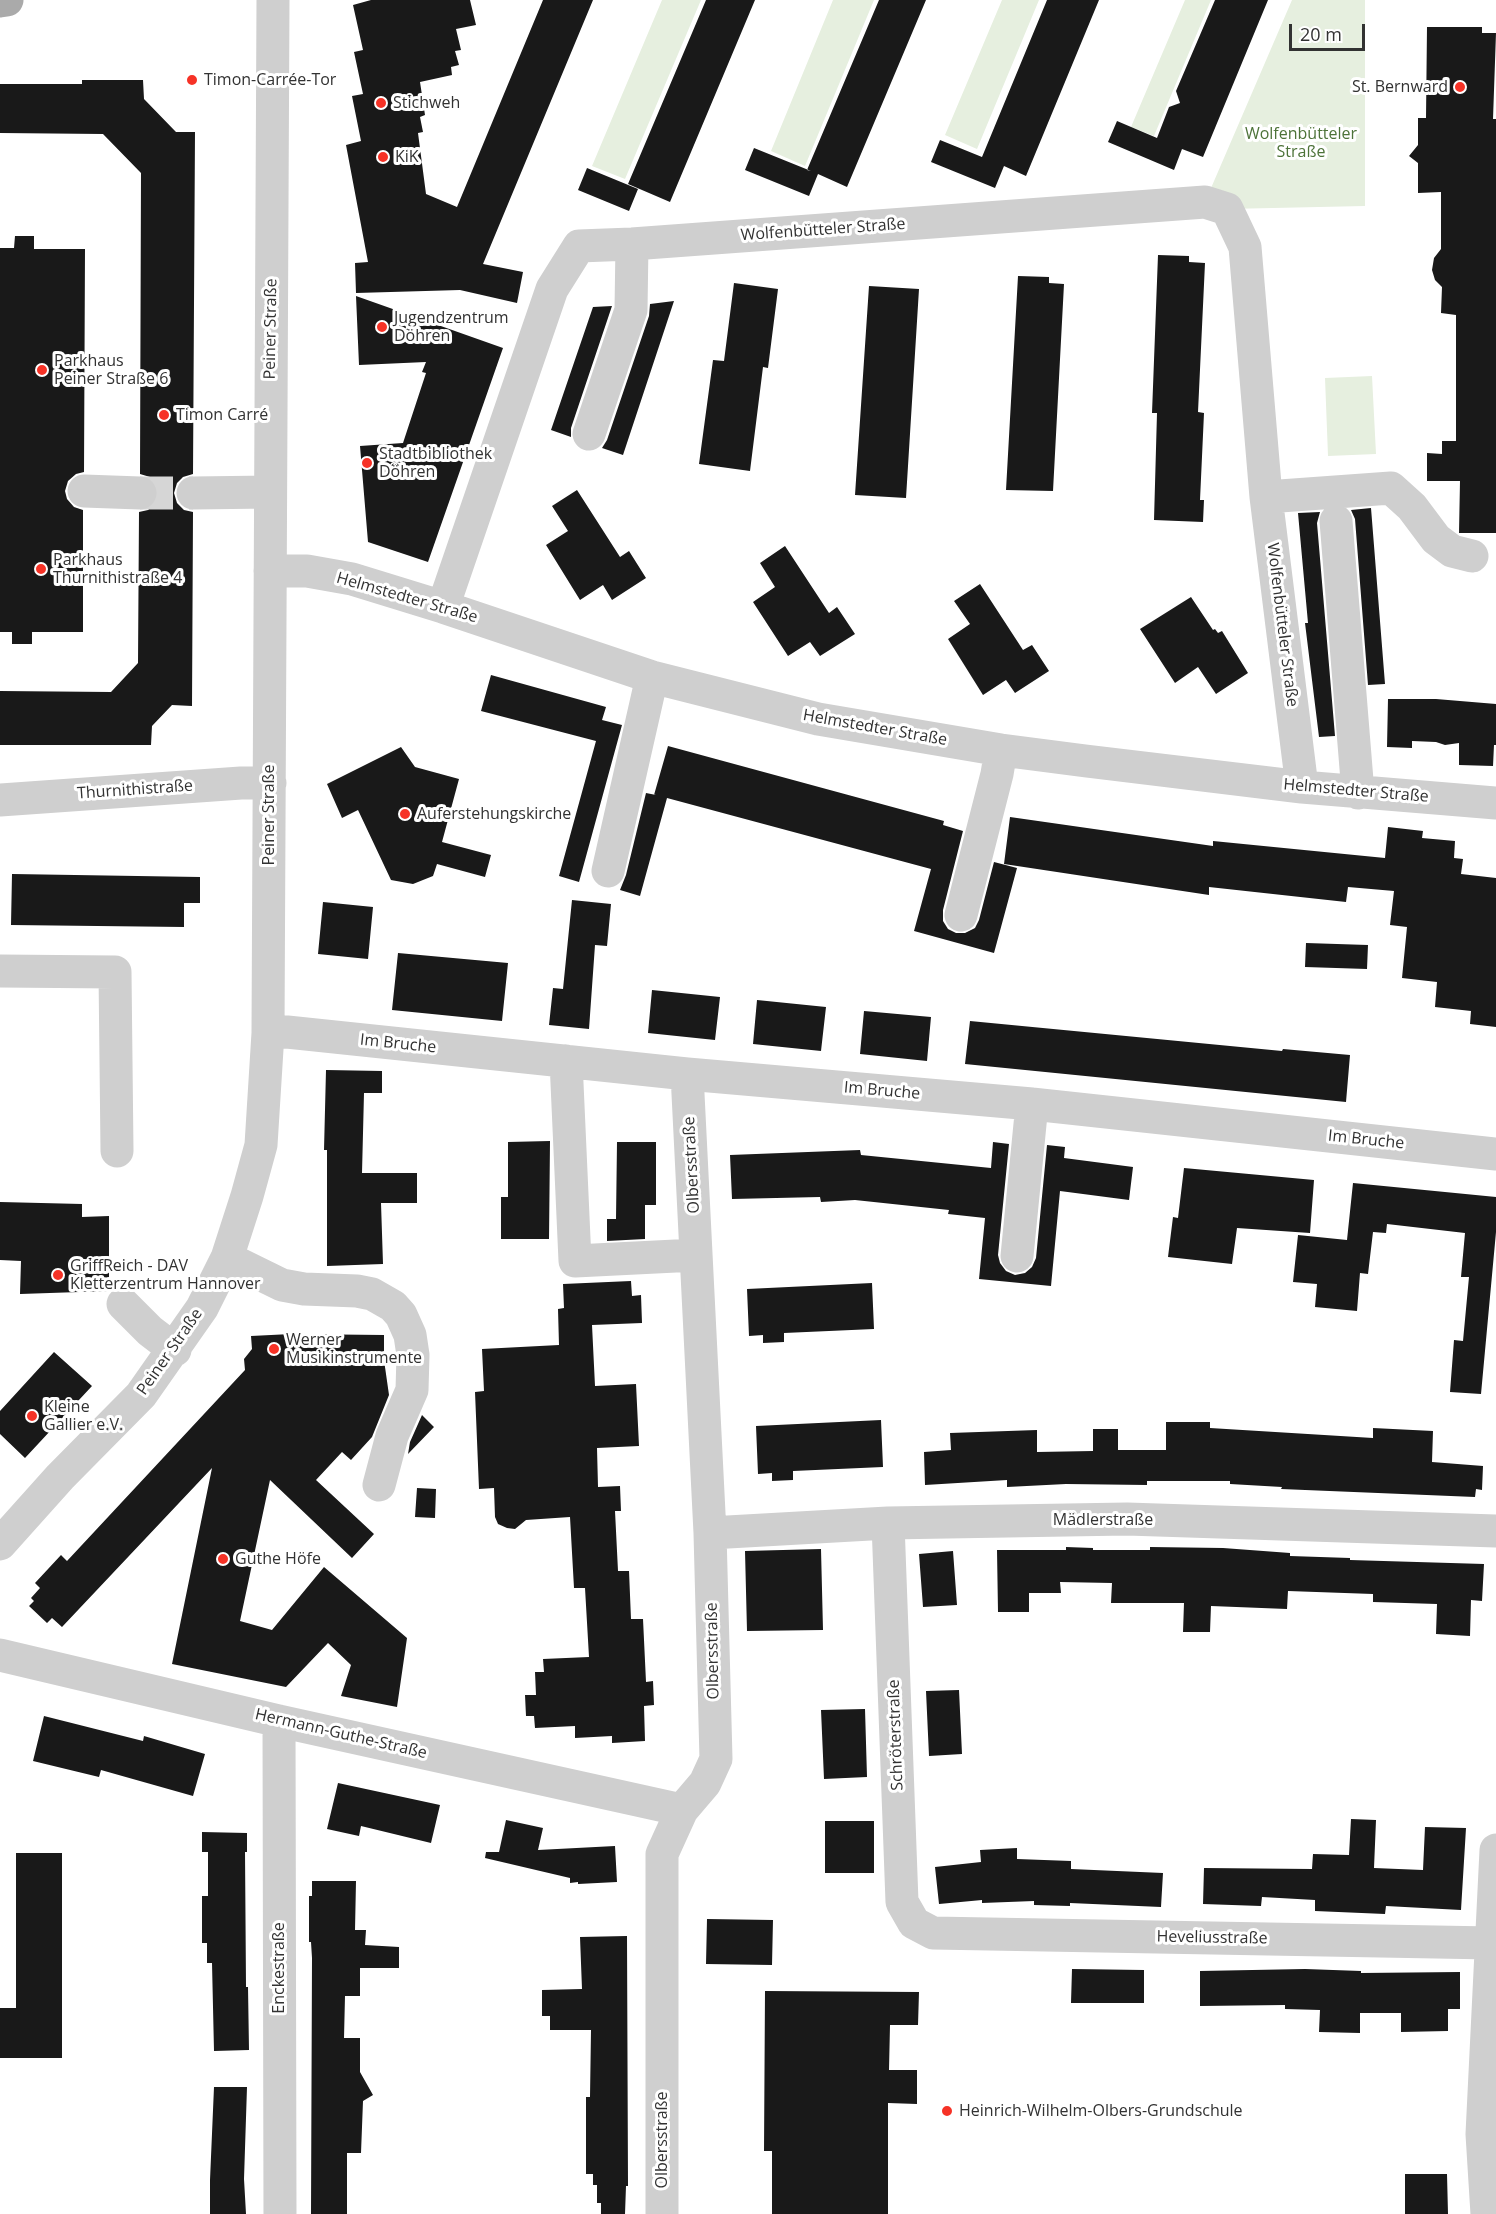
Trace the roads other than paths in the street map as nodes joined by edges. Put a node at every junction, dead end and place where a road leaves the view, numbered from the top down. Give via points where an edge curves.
1 (7, 0) edge
2 (273, 0) edge
3 (0, 1) edge
4 (632, 244) junction
5 (589, 434) dead end
6 (84, 491) dead end
7 (270, 492) junction
8 (140, 493) tunnel mouth
9 (193, 493) tunnel mouth
10 (1266, 497) junction
11 (1336, 521) dead end
12 (1472, 556) dead end
13 (270, 572) junction
14 (443, 607) junction
15 (652, 676) junction
16 (1001, 750) junction
17 (270, 783) junction
18 (1302, 787) junction
19 (1358, 793) junction
20 (0, 800) edge
21 (1496, 803) edge
22 (608, 872) dead end
23 (961, 915) dead end
24 (0, 971) edge
25 (268, 1033) junction
26 (566, 1061) junction
27 (687, 1074) junction
28 (1032, 1104) junction
29 (117, 1151) dead end
30 (1496, 1154) edge
31 (696, 1255) junction
32 (1017, 1256) dead end
33 (227, 1258) junction
34 (123, 1304) dead end
35 (175, 1350) junction
36 (379, 1485) dead end
37 (888, 1523) junction
38 (1496, 1531) edge
39 (710, 1533) junction
40 (0, 1544) edge
41 (0, 1655) edge
42 (279, 1721) junction
43 (682, 1810) junction
44 (1496, 1850) edge
45 (933, 1933) joint
46 (1492, 1942) junction
47 (280, 2214) edge
48 (662, 2214) edge
49 (1487, 2214) edge

1 - 3 main road
2 - 7 street, Peiner Straße
4 - 5 street via 631,310
4 - 10 street, Wolfenbütteler Straße via 1205,202 1227,209 1245,247
4 - 14 street, Wolfenbütteler Straße via 579,246 552,289
6 - 8 street
7 - 9 street
7 - 13 street, Peiner Straße
10 - 12 street via 1391,488 1412,507 1436,539 1452,551
10 - 18 street, Wolfenbütteler Straße
11 - 19 street
13 - 14 street, Helmstedter Straße via 307,571 352,579
13 - 17 street, Peiner Straße
14 - 15 street, Helmstedter Straße
15 - 16 street, Helmstedter Straße via 818,719
15 - 22 street
16 - 18 street, Helmstedter Straße
16 - 23 street
17 - 20 street, Thurnithistraße
17 - 25 street, Peiner Straße
18 - 19 street, Helmstedter Straße
19 - 21 street, Helmstedter Straße
24 - 29 street via 115,972
25 - 26 street, Im Bruche
25 - 33 street, Peiner Straße via 261,1145
26 - 27 street, Im Bruche
26 - 31 street via 574,1261
27 - 28 street, Im Bruche
27 - 31 street, Olbersstraße
28 - 30 street, Im Bruche
28 - 32 street
31 - 39 street, Olbersstraße
33 - 35 street, Peiner Straße
33 - 36 street via 282,1285 372,1294 401,1315 413,1355 412,1390 392,1436
34 - 35 street
35 - 40 street, Peiner Straße via 141,1395
37 - 38 street, Mädlerstraße via 1127,1519
37 - 39 street, Mädlerstraße
37 - 45 street, Schröterstraße via 902,1902 914,1923
39 - 43 street, Olbersstraße via 716,1759 705,1783
41 - 42 street, Hermann-Guthe-Straße
42 - 43 street, Hermann-Guthe-Straße
42 - 47 street, Enckestraße
43 - 48 street, Olbersstraße via 662,1854
44 - 46 street
45 - 46 street, Heveliusstraße
46 - 49 street via 1482,2134

